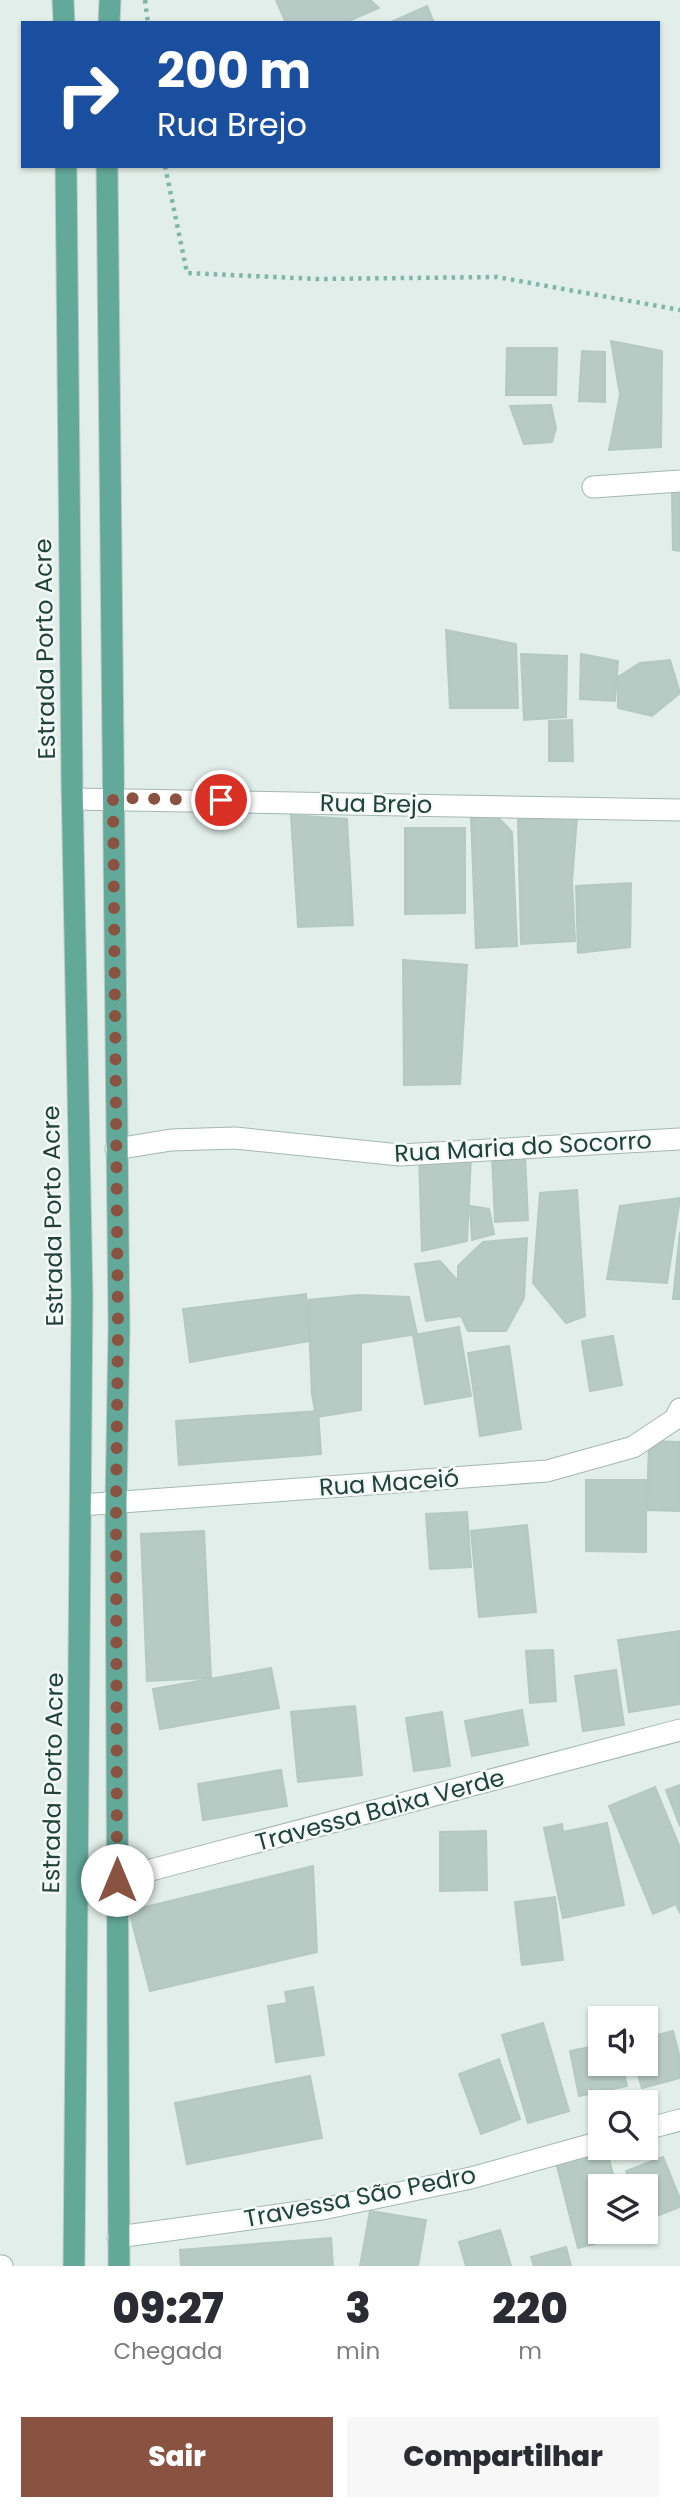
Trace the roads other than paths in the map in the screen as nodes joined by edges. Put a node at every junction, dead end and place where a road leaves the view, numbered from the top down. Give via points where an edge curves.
1 (63, 0) edge
2 (110, 0) edge
3 (64, 21) edge
4 (109, 21) edge
5 (66, 168) edge
6 (107, 168) edge
7 (680, 481) edge
8 (593, 487) dead end
9 (113, 798) junction
10 (73, 799) junction
11 (680, 810) edge
12 (680, 1139) edge
13 (116, 1149) junction
14 (680, 1409) edge
15 (116, 1504) junction
16 (81, 1505) junction
17 (680, 1730) edge
18 (117, 1880) junction
19 (78, 1883) junction
20 (680, 2120) edge
21 (658, 2126) edge
22 (588, 2145) edge
23 (118, 2237) junction
24 (74, 2266) edge
25 (119, 2266) edge

1 - 3 main road
2 - 4 main road
5 - 10 main road, Estrada Porto Acre
6 - 9 main road
7 - 8 street
9 - 10 street, Rua Brejo
9 - 11 street, Rua Brejo
9 - 13 main road
10 - 16 main road, Estrada Porto Acre
12 - 13 street, Rua Maria do Socorro via 400,1156 235,1138 171,1140
13 - 15 main road
14 - 15 street, Rua Maceió via 675,1419 633,1447 547,1471
15 - 16 street, Rua Maceió
15 - 18 main road
16 - 19 main road, Estrada Porto Acre
17 - 18 street, Travessa Baixa Verde
18 - 19 street, Travessa Baixa Verde
18 - 23 main road
19 - 24 main road, Estrada Porto Acre
20 - 21 street
22 - 23 street, Travessa São Pedro via 471,2178 322,2210
23 - 25 main road

